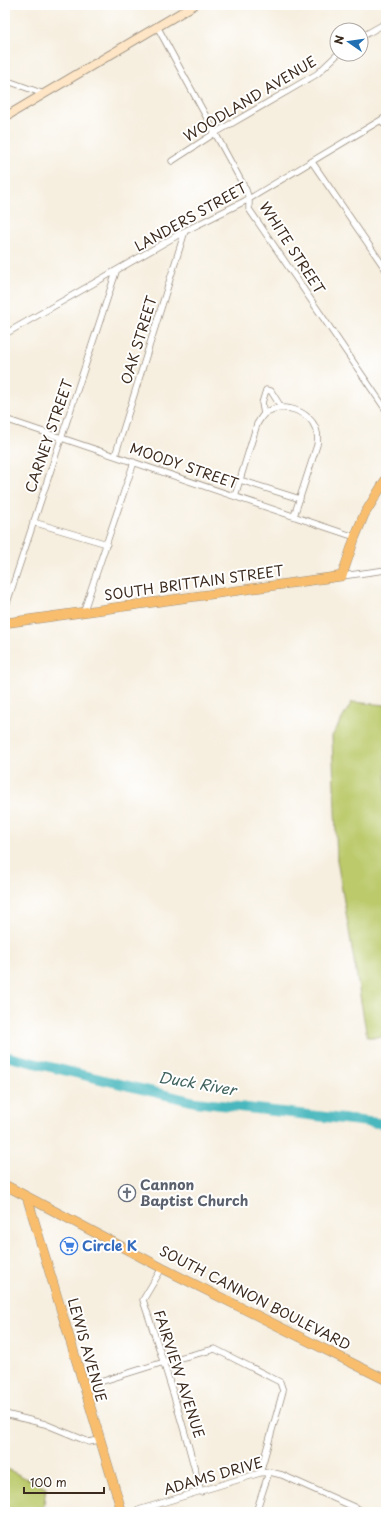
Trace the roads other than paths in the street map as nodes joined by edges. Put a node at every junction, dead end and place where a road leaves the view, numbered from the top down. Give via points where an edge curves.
1 (194, 5) edge
2 (386, 23) edge
3 (158, 28) junction
4 (369, 33) edge
5 (330, 62) edge
6 (5, 80) edge
7 (44, 94) junction
8 (5, 116) edge
9 (384, 118) edge
10 (386, 126) edge
11 (214, 133) junction
12 (172, 161) dead end
13 (312, 162) junction
14 (249, 198) junction
15 (185, 231) junction
16 (386, 270) edge
17 (116, 272) junction
18 (5, 334) edge
19 (281, 407) junction
20 (386, 410) edge
21 (264, 414) junction
22 (5, 419) edge
23 (62, 437) junction
24 (115, 456) junction
25 (134, 462) junction
26 (386, 479) edge
27 (240, 480) junction
28 (235, 496) junction
29 (300, 499) junction
30 (294, 516) junction
31 (33, 522) junction
32 (355, 537) junction
33 (107, 544) junction
34 (386, 570) edge
35 (342, 576) junction
36 (5, 609) edge
37 (83, 613) junction
38 (5, 623) edge
39 (5, 1185) edge
40 (27, 1197) junction
41 (162, 1268) junction
42 (164, 1362) junction
43 (386, 1380) edge
44 (84, 1387) junction
45 (5, 1414) edge
46 (99, 1440) junction
47 (260, 1472) junction
48 (269, 1472) junction
49 (201, 1492) junction
50 (122, 1512) edge
51 (132, 1512) edge
52 (256, 1512) edge
53 (365, 1512) edge

1 - 3 main road
2 - 4 street
3 - 7 main road
3 - 11 street, WHITE STREET
5 - 11 street, WOODLAND AVENUE via 318,74
6 - 7 street
7 - 8 main road
9 - 10 street
9 - 13 street, LANDERS STREET
11 - 12 street, WOODLAND AVENUE
11 - 14 street, WHITE STREET
13 - 14 street, LANDERS STREET
13 - 16 street
14 - 15 street, LANDERS STREET
14 - 20 street, WHITE STREET via 249,209
15 - 17 street, LANDERS STREET
15 - 24 street, OAK STREET
17 - 18 street, LANDERS STREET
17 - 23 street, CARNEY STREET
19 - 21 street
19 - 21 street via 271,391 266,390 262,407
19 - 29 street via 303,414 317,430 317,444
21 - 27 street via 257,424
22 - 23 street, MOODY STREET
23 - 24 street, MOODY STREET
23 - 31 street, CARNEY STREET
24 - 25 street, MOODY STREET
25 - 28 street, MOODY STREET
25 - 33 street
26 - 32 main road via 369,506
27 - 28 street
27 - 29 street
28 - 30 street, MOODY STREET
29 - 30 street
30 - 32 street, MOODY STREET
31 - 33 street
31 - 36 street, CARNEY STREET
32 - 35 main road
33 - 37 street
34 - 35 street, SOUTH BRITTAIN STREET
35 - 37 main road, SOUTH BRITTAIN STREET
37 - 38 main road, SOUTH BRITTAIN STREET
39 - 40 main road, SOUTH CANNON BOULEVARD
40 - 41 main road, SOUTH CANNON BOULEVARD
40 - 44 main road, LEWIS AVENUE
41 - 42 street, FAIRVIEW AVENUE via 143,1300
41 - 43 main road, SOUTH CANNON BOULEVARD
42 - 44 street
42 - 47 street via 214,1349 280,1382 283,1390
42 - 49 street, FAIRVIEW AVENUE
44 - 46 main road, LEWIS AVENUE
45 - 46 street via 45,1424 89,1442
46 - 50 main road, LEWIS AVENUE
47 - 48 street, ADAMS DRIVE
47 - 49 street, ADAMS DRIVE
48 - 52 street
48 - 53 street, ADAMS DRIVE via 282,1474
49 - 51 street, ADAMS DRIVE

